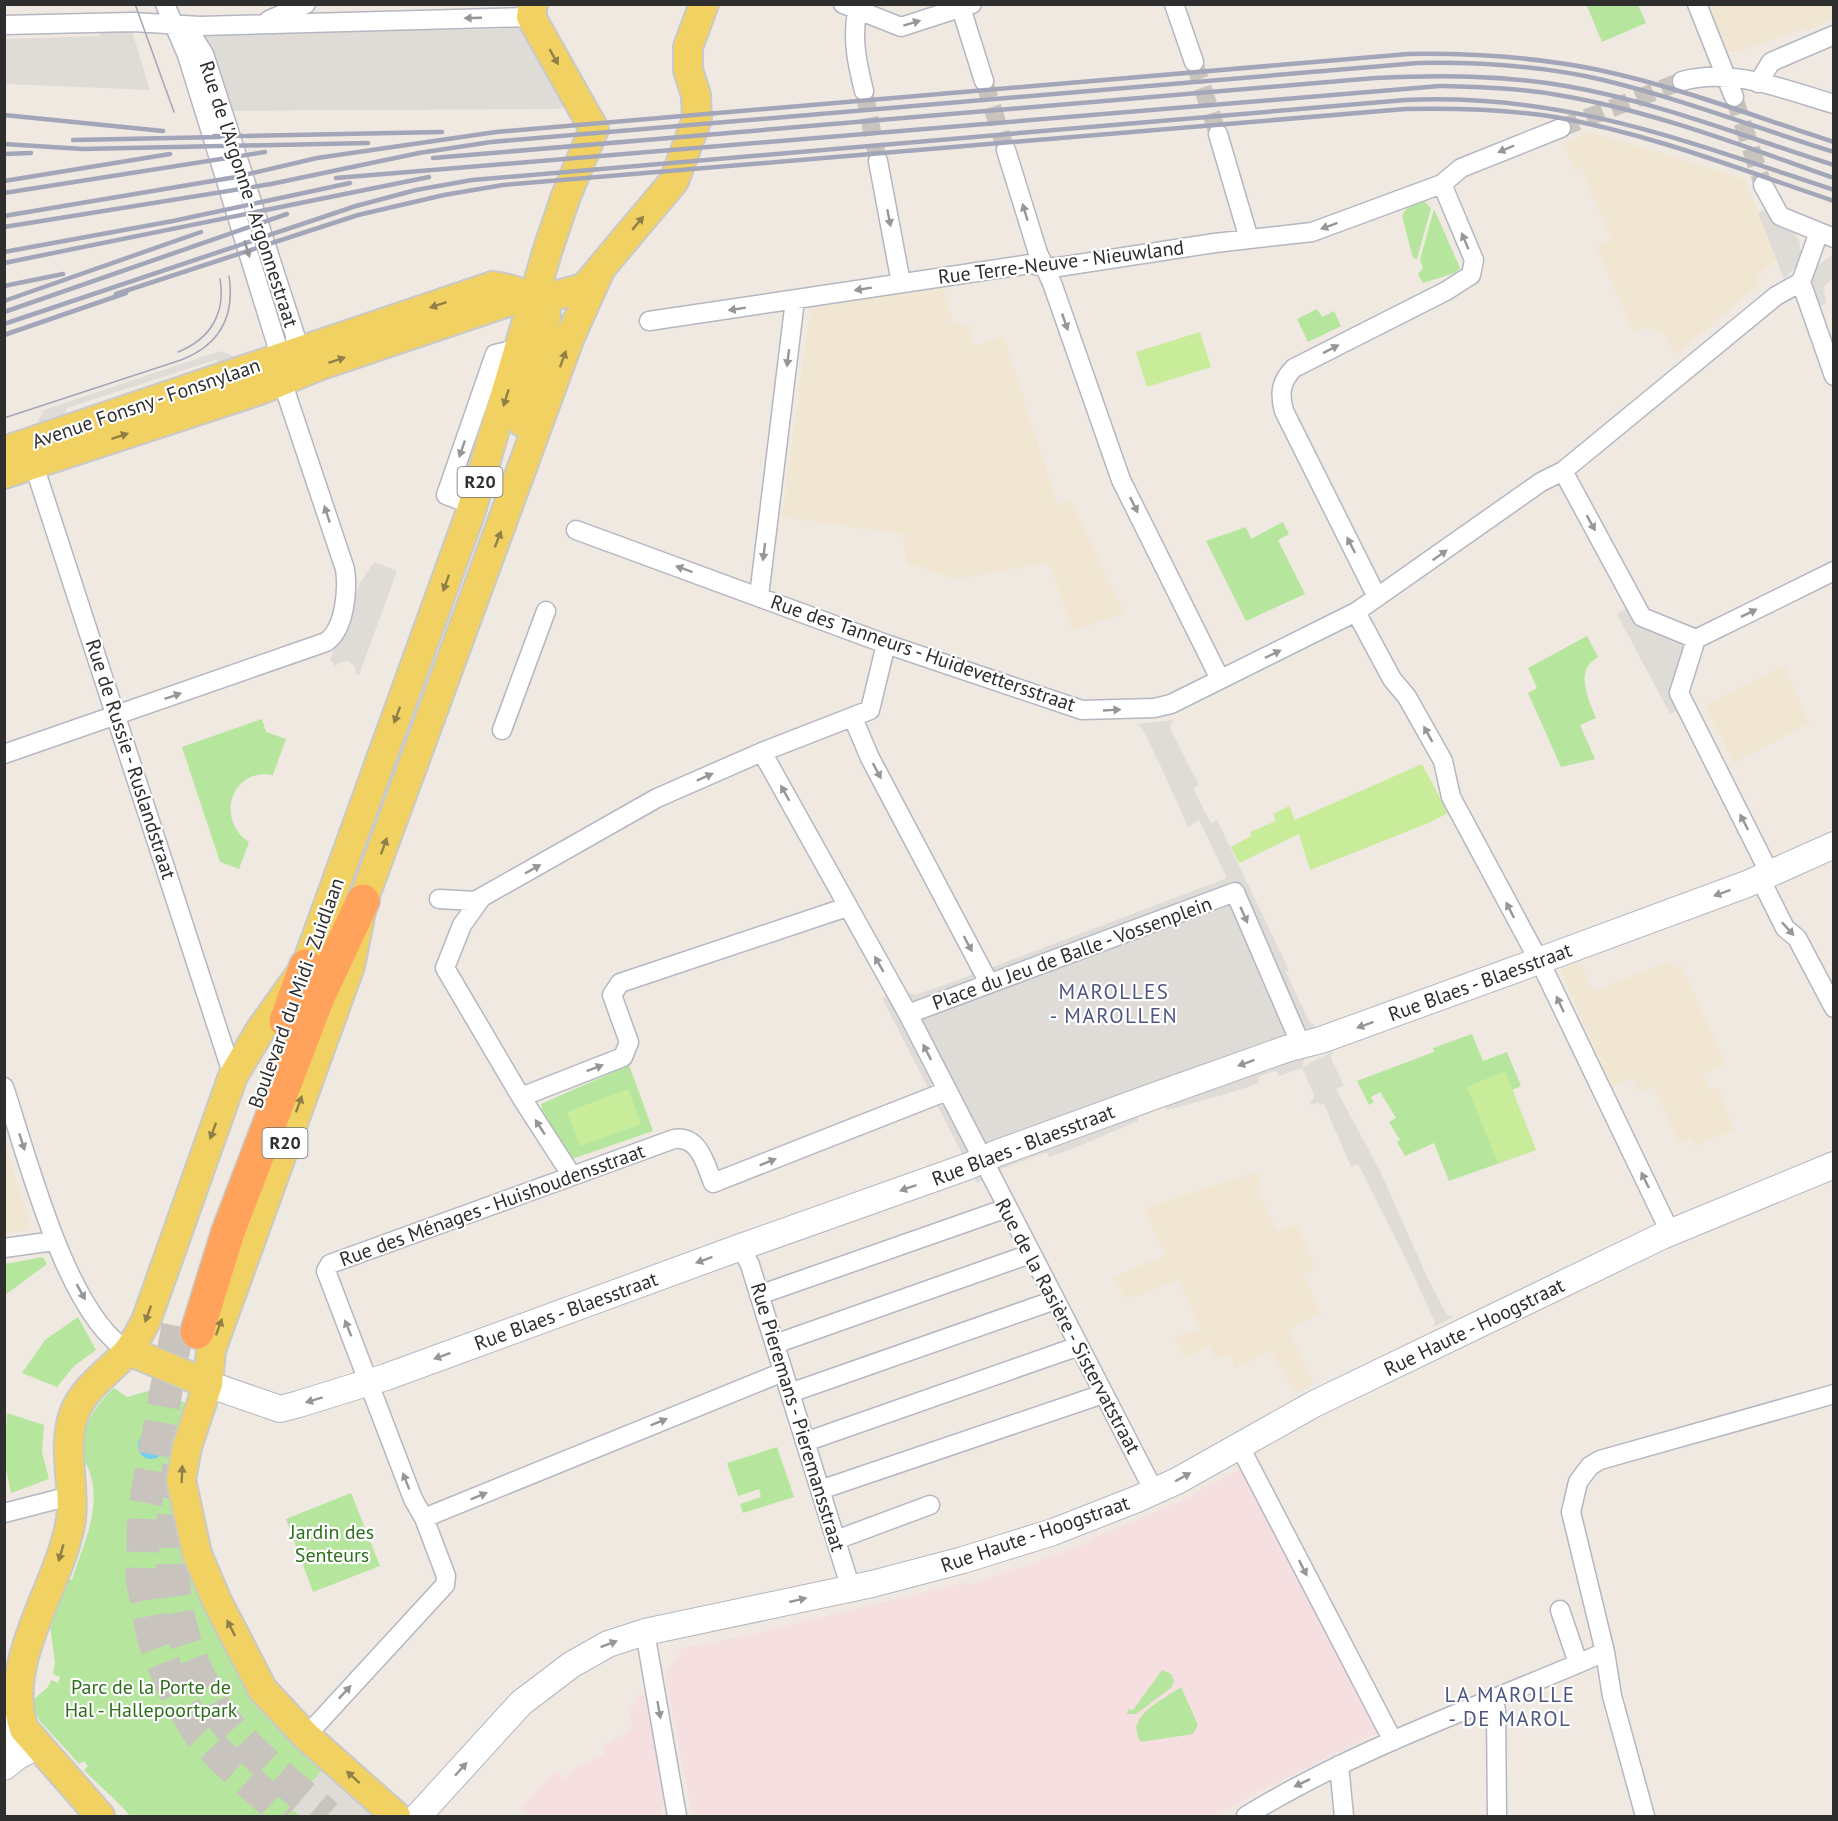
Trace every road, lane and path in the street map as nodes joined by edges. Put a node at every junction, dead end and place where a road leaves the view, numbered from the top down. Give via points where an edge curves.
1 (165, 4) edge
2 (306, 4) edge
3 (704, 4) edge
4 (1174, 4) edge
5 (1697, 4) edge
6 (967, 6) edge
7 (850, 8) edge
8 (532, 11) edge
9 (418, 12) edge
10 (175, 24) junction
11 (265, 24) junction
12 (4, 25) edge
13 (1833, 35) edge
14 (1194, 62) tunnel mouth
15 (1726, 77) junction
16 (984, 81) tunnel mouth
17 (1682, 81) tunnel mouth
18 (1758, 83) junction
19 (864, 91) tunnel mouth
20 (1734, 97) tunnel mouth
21 (1833, 104) edge
22 (1561, 128) tunnel mouth
23 (1218, 134) tunnel mouth
24 (1006, 150) tunnel mouth
25 (878, 161) tunnel mouth
26 (1442, 184) junction
27 (1764, 185) tunnel mouth
28 (1826, 235) edge
29 (1249, 239) junction
30 (1045, 267) junction
31 (601, 268) junction
32 (1801, 282) junction
33 (901, 283) junction
34 (281, 290) junction
35 (262, 296) junction
36 (795, 300) junction
37 (534, 301) junction
38 (649, 321) dead end
39 (286, 363) junction
40 (1833, 376) edge
41 (21, 452) edge
42 (1563, 471) junction
43 (4, 474) edge
44 (515, 494) junction
45 (576, 530) dead end
46 (1833, 571) edge
47 (759, 596) junction
48 (1377, 597) junction
49 (546, 611) dead end
50 (1356, 612) junction
51 (1696, 639) junction
52 (886, 644) junction
53 (417, 660) junction
54 (448, 672) junction
55 (1220, 679) junction
56 (117, 715) junction
57 (853, 718) junction
58 (502, 730) dead end
59 (762, 752) junction
60 (4, 754) edge
61 (1833, 845) edge
62 (1765, 876) junction
63 (482, 897) junction
64 (439, 899) dead end
65 (363, 901) junction
66 (848, 907) junction
67 (1538, 961) junction
68 (306, 966) junction
69 (988, 982) junction
70 (1833, 1008) edge
71 (908, 1014) junction
72 (1301, 1045) junction
73 (233, 1076) junction
74 (4, 1087) edge
75 (947, 1091) junction
76 (520, 1097) junction
77 (982, 1160) junction
78 (1833, 1165) edge
79 (572, 1176) junction
80 (1007, 1208) junction
81 (1670, 1232) junction
82 (54, 1241) junction
83 (741, 1247) junction
84 (4, 1248) edge
85 (1030, 1254) junction
86 (759, 1295) junction
87 (1055, 1300) junction
88 (775, 1344) junction
89 (1079, 1346) junction
90 (129, 1351) junction
91 (783, 1372) junction
92 (369, 1382) junction
93 (208, 1384) junction
94 (790, 1393) junction
95 (1103, 1394) junction
96 (1833, 1394) edge
97 (805, 1443) junction
98 (1239, 1445) junction
99 (820, 1490) junction
100 (1154, 1491) junction
101 (70, 1496) junction
102 (930, 1505) dead end
103 (4, 1514) edge
104 (424, 1518) junction
105 (836, 1540) junction
106 (851, 1588) junction
107 (1560, 1610) dead end
108 (645, 1632) junction
109 (1605, 1652) junction
110 (1578, 1664) junction
111 (1493, 1700) junction
112 (18, 1714) junction
113 (306, 1736) junction
114 (1393, 1741) junction
115 (4, 1743) edge
116 (37, 1746) junction
117 (1339, 1765) junction
118 (4, 1767) edge
119 (100, 1816) edge
120 (396, 1816) edge
121 (418, 1816) edge
122 (677, 1816) edge
123 (1246, 1816) edge
124 (1344, 1816) edge
125 (1497, 1816) edge
126 (1645, 1816) edge

1 - 10 street, Rue de l'Argonne - Argonnestraat
2 - 11 street via 274,16
31 -> 3 main road, Boulevard du Midi - Zuidlaan / R20 via 674,181 697,119 688,47
4 - 14 street
5 - 15 street
7 -> 6 street via 901,27
6 - 16 street
7 - 19 street
8 -> 9 street
8 -> 37 main road, Boulevard du Midi - Zuidlaan / R20 via 594,129 566,196
9 - 11 street
10 - 11 street
10 - 12 street
10 - 34 street, Rue de l'Argonne - Argonnestraat via 192,36 204,54
10 -> 35 street, Rue de l'Argonne - Argonnestraat
13 - 18 street via 1771,62
15 - 17 street via 1699,76
15 - 18 street
15 - 20 street
18 - 21 street
22 -> 26 street, Rue Terre-Neuve - Nieuwland via 1461,168
23 - 29 street
30 -> 24 street
25 -> 33 street
26 -> 29 street, Rue Terre-Neuve - Nieuwland via 1312,232
48 -> 26 street via 1280,399 1284,381 1294,368 1471,275 1473,260
27 - 28 street via 1780,216
28 - 32 street
29 - 30 street, Rue Terre-Neuve - Nieuwland
30 - 33 street, Rue Terre-Neuve - Nieuwland via 1030,264
30 -> 55 street via 1122,480
31 - 37 main road via 584,288
44 -> 31 main road, Boulevard du Midi - Zuidlaan / R20 via 570,338
32 - 40 street
32 - 42 street, Rue des Tanneurs - Huidevettersstraat via 1776,296
33 -> 36 street, Rue Terre-Neuve - Nieuwland
34 - 35 street
34 - 39 street, Rue de l'Argonne - Argonnestraat via 295,335
35 - 39 street, Rue de l'Argonne - Argonnestraat
36 -> 38 street, Rue Terre-Neuve - Nieuwland
36 -> 47 street
39 -> 37 main road via 514,300
37 -> 39 main road via 517,290 493,286
37 - 44 main road, R20 via 546,314 544,339 509,464
37 -> 53 main road, Boulevard du Midi - Zuidlaan / R20 via 473,505
39 - 41 main road, Avenue Fonsny - Fonsnylaan
56 -> 39 street, Rue de l'Argonne - Argonnestraat via 332,638 347,592 345,569
41 - 43 main road, Avenue Fonsny - Fonsnylaan
41 - 56 street, Rue de Russie - Ruslandstraat
48 -> 42 street, Rue des Tanneurs - Huidevettersstraat via 1541,482
42 -> 51 street via 1642,616
54 -> 44 main road, Boulevard du Midi - Zuidlaan / R20
47 -> 45 street, Rue des Tanneurs - Huidevettersstraat
51 -> 46 street
47 - 52 street, Rue des Tanneurs - Huidevettersstraat
48 - 50 street, Rue des Tanneurs - Huidevettersstraat
49 - 58 street
55 -> 50 street, Rue des Tanneurs - Huidevettersstraat
67 -> 50 street via 1451,797 1443,761
62 -> 51 street via 1679,693
52 -> 55 street, Rue des Tanneurs - Huidevettersstraat via 1082,710 1154,708 1171,704
52 - 57 street via 870,710
53 - 54 street
53 -> 68 main road, Boulevard du Midi - Zuidlaan / R20
65 -> 54 main road, Boulevard du Midi - Zuidlaan / R20
56 - 60 street
56 - 73 street, Rue de Russie - Ruslandstraat
57 - 59 street
57 -> 69 street via 870,758
63 -> 59 street via 657,798
66 -> 59 street
61 - 62 street, Rue Blaes - Blaesstraat
62 -> 67 street, Rue Blaes - Blaesstraat
62 -> 70 street via 1785,928 1797,938
63 - 64 street via 467,902
63 - 76 street via 462,925 446,968
65 - 68 highway, Boulevard du Midi - Zuidlaan / R20 via 310,1019 188,1329 190,1285
93 -> 65 main road, Boulevard du Midi - Zuidlaan / R20 via 211,1350 350,966
71 -> 66 street
76 -> 66 street via 623,1057 629,1042 612,995 620,983
67 -> 72 street, Rue Blaes - Blaesstraat
81 -> 67 street
68 - 73 main road
69 - 71 street, Place du Jeu de Balle - Vossenplein
69 -> 72 street, Place du Jeu de Balle - Vossenplein via 1235,892
75 -> 71 street, Place du Jeu de Balle - Vossenplein
72 -> 77 street, Rue Blaes - Blaesstraat
73 -> 90 main road via 147,1321
74 -> 82 street
75 - 77 street, Place du Jeu de Balle - Vossenplein
79 -> 75 street, Rue des Ménages - Huishoudensstraat via 680,1138 691,1142 700,1153 713,1183
79 -> 76 street
77 - 80 street, Rue de la Rasière - Sistervatstraat
77 -> 83 street, Rue Blaes - Blaesstraat
78 - 81 street, Rue Haute - Hoogstraat
92 -> 79 street, Rue des Ménages - Huishoudensstraat via 326,1271 330,1264
80 - 85 street, Rue de la Rasière - Sistervatstraat
80 - 86 street
81 - 98 street, Rue Haute - Hoogstraat via 1314,1404
82 - 84 street
82 -> 90 street via 102,1330
83 - 86 street, Rue Pieremans - Pieremansstraat
83 -> 92 street, Rue Blaes - Blaesstraat
85 - 87 street, Rue de la Rasière - Sistervatstraat
85 - 88 street
86 - 88 street, Rue Pieremans - Pieremansstraat
87 - 89 street, Rue de la Rasière - Sistervatstraat
87 - 94 street
88 - 91 street, Rue Pieremans - Pieremansstraat
89 - 95 street, Rue de la Rasière - Sistervatstraat
89 - 97 street
90 - 93 main road
90 - 101 main road via 93,1385 74,1413
91 - 94 street, Rue Pieremans - Pieremansstraat
104 -> 91 street
92 -> 93 street, Rue Blaes - Blaesstraat via 280,1408
104 -> 92 street
113 -> 93 main road, Boulevard du Midi - Zuidlaan via 263,1690 197,1554 181,1479 186,1447
94 - 97 street, Rue Pieremans - Pieremansstraat
95 - 99 street
95 - 100 street, Rue de la Rasière - Sistervatstraat
96 - 109 street via 1590,1466 1578,1482 1571,1512
97 - 99 street, Rue Pieremans - Pieremansstraat
100 -> 98 street, Rue Haute - Hoogstraat
98 -> 114 street
99 - 105 street, Rue Pieremans - Pieremansstraat
100 - 106 street, Rue Haute - Hoogstraat via 1053,1532
101 - 103 street
101 -> 112 main road via 71,1518 17,1682
102 - 105 street
113 -> 104 street via 445,1585 446,1576
105 - 106 street, Rue Pieremans - Pieremansstraat
108 -> 106 street, Rue Haute - Hoogstraat
107 - 110 street
121 -> 108 street, Rue Haute - Hoogstraat via 540,1687 593,1651
108 -> 122 street
109 - 110 street
109 - 126 street via 1612,1696
110 - 111 street
111 - 114 street
111 - 125 street
112 - 115 street via 13,1733
112 - 116 main road
120 -> 113 main road, Boulevard du Midi - Zuidlaan
114 - 117 street
116 - 118 street
116 - 119 main road
117 -> 123 street via 1283,1792
117 - 124 street

